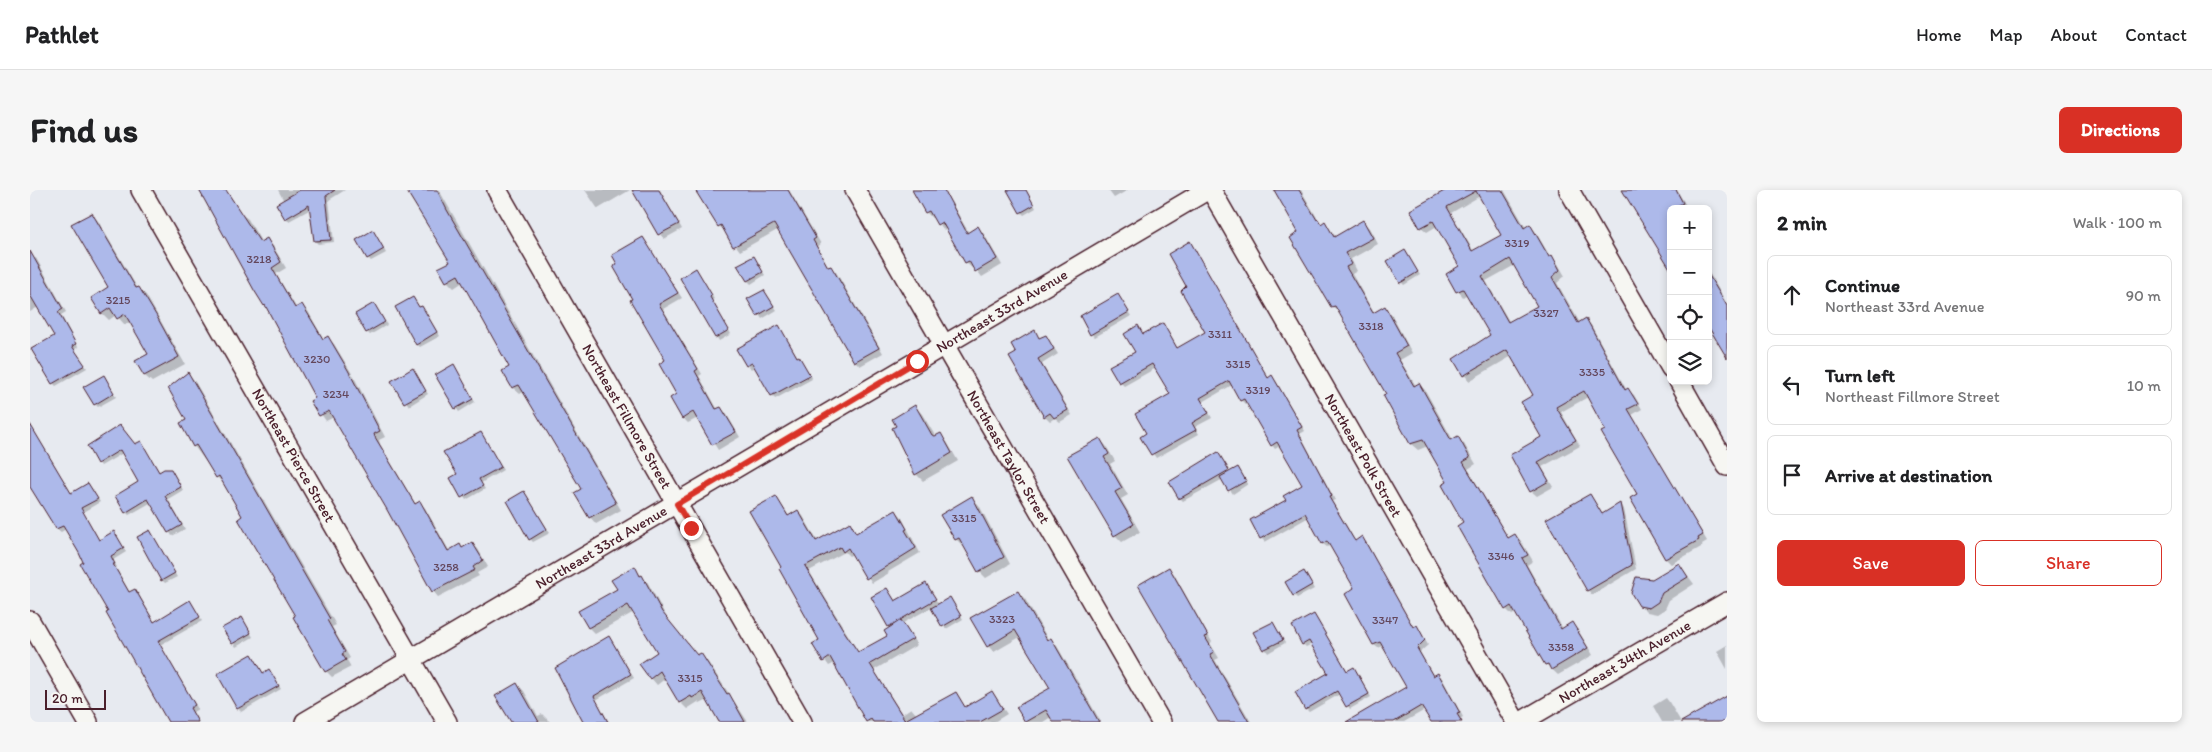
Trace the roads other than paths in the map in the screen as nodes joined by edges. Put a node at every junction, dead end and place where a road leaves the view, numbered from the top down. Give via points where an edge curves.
1 (141, 190) edge
2 (497, 190) edge
3 (855, 190) edge
4 (1207, 190) edge
5 (1211, 190) edge
6 (1569, 190) edge
7 (944, 345) junction
8 (1667, 361) edge
9 (1680, 385) edge
10 (1727, 466) edge
11 (677, 504) junction
12 (1727, 602) edge
13 (30, 621) edge
14 (411, 660) junction
15 (88, 722) edge
16 (305, 722) edge
17 (447, 722) edge
18 (802, 722) edge
19 (1161, 722) edge
20 (1516, 722) edge
21 (1522, 722) edge

1 - 14 street, Northeast Pierce Street
2 - 11 street, Northeast Fillmore Street
3 - 7 street, Northeast Taylor Street
4 - 7 street, Northeast 33rd Avenue
5 - 20 street, Northeast Polk Street
6 - 8 street
7 - 11 street, Northeast 33rd Avenue
7 - 19 street, Northeast Taylor Street
9 - 10 street
11 - 14 street, Northeast 33rd Avenue
11 - 18 street, Northeast Fillmore Street
12 - 21 street, Northeast 34th Avenue
13 - 15 street
14 - 16 street, Northeast 33rd Avenue
14 - 17 street, Northeast Pierce Street

